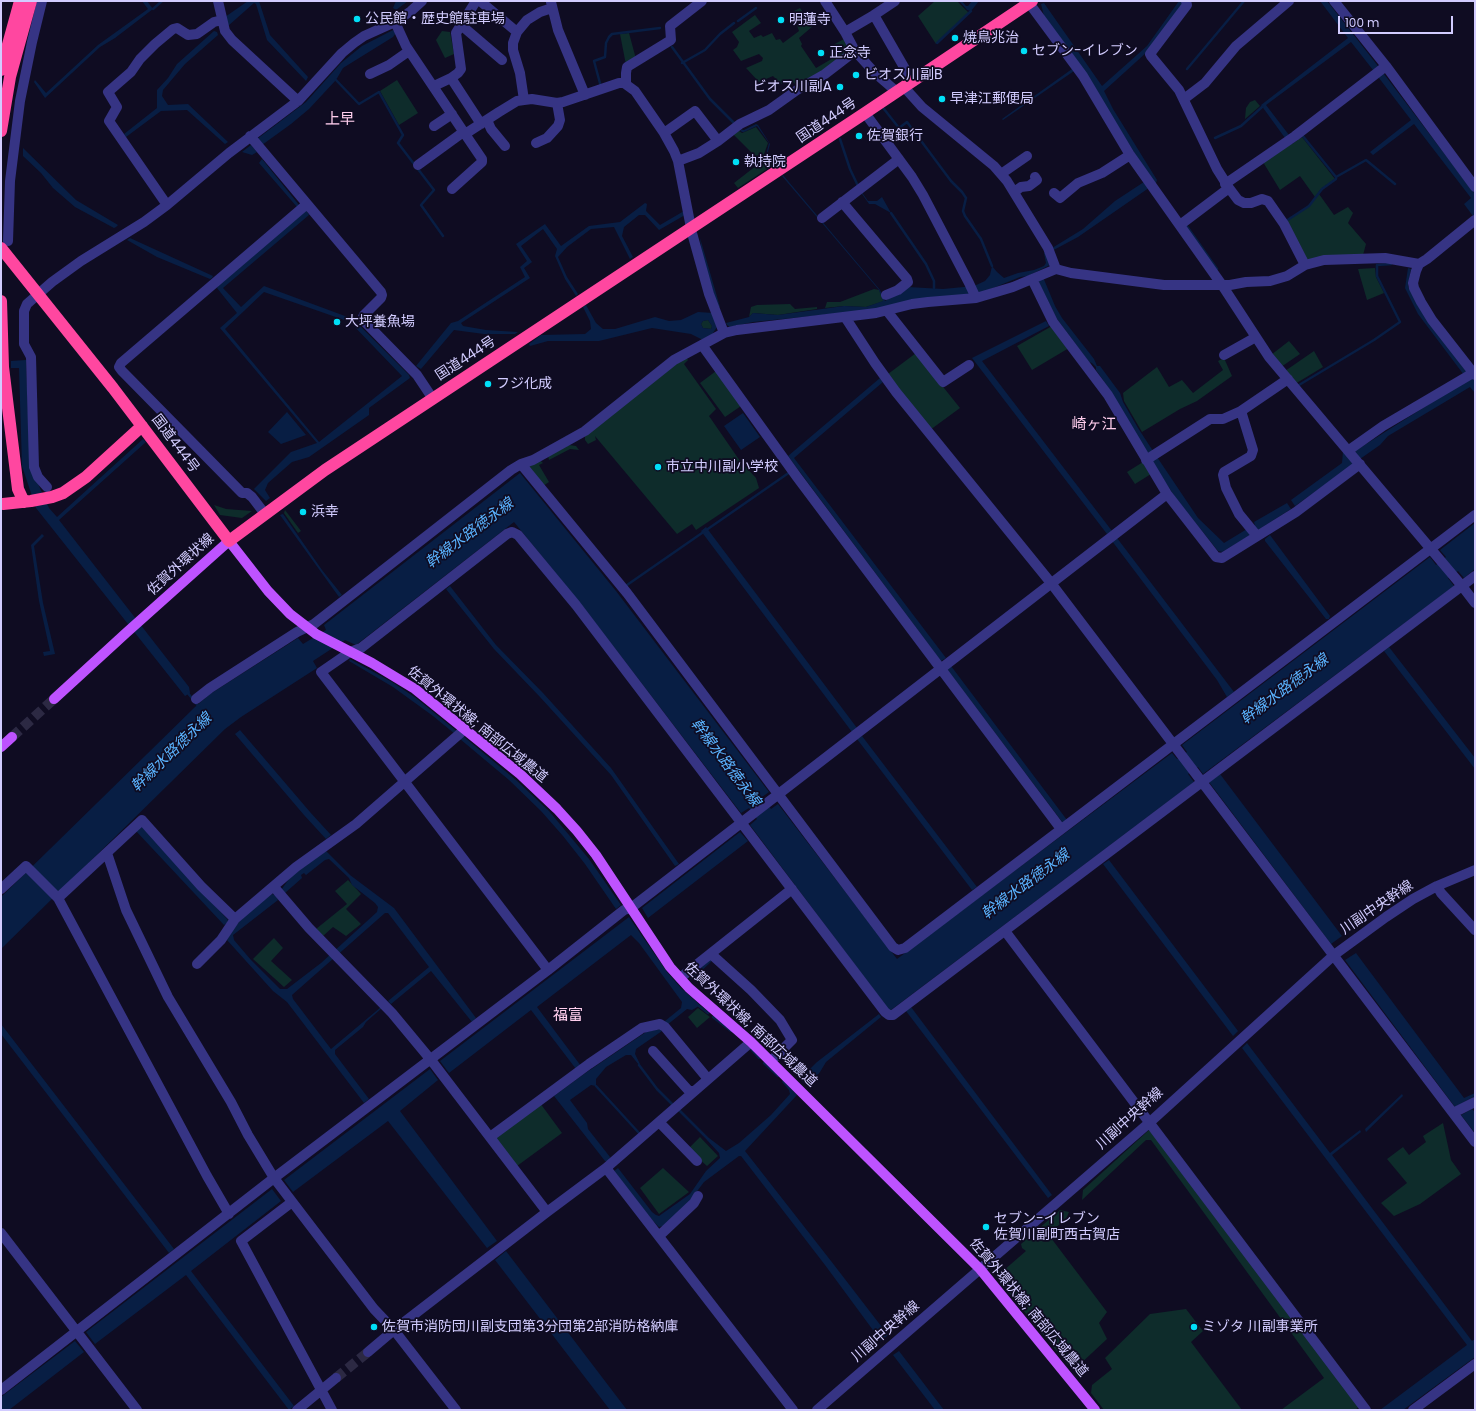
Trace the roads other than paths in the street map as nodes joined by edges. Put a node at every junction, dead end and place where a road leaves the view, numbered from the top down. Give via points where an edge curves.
1 (20, 1) edge
2 (31, 1) edge
3 (42, 1) edge
4 (218, 1) edge
5 (422, 1) edge
6 (476, 1) edge
7 (480, 1) edge
8 (702, 1) edge
9 (825, 1) edge
10 (895, 1) edge
11 (1186, 1) edge
12 (1289, 1) edge
13 (1334, 1) edge
14 (1031, 2) edge
15 (551, 4) edge
16 (874, 15) junction
17 (222, 20) junction
18 (395, 22) junction
19 (461, 25) junction
20 (517, 32) junction
21 (845, 32) junction
22 (409, 51) junction
23 (855, 51) junction
24 (502, 60) dead end
25 (1, 70) edge
26 (1381, 70) junction
27 (370, 74) dead end
28 (452, 78) junction
29 (626, 84) junction
30 (434, 86) junction
31 (904, 87) junction
32 (585, 95) junction
33 (1184, 99) junction
34 (524, 100) junction
35 (298, 101) junction
36 (557, 103) junction
37 (865, 113) junction
38 (452, 114) junction
39 (484, 122) junction
40 (434, 126) dead end
41 (1, 131) edge
42 (664, 133) junction
43 (465, 134) junction
44 (250, 136) junction
45 (718, 141) junction
46 (536, 143) dead end
47 (505, 146) dead end
48 (1130, 155) junction
49 (1027, 156) dead end
50 (899, 159) junction
51 (678, 161) junction
52 (418, 165) dead end
53 (1001, 174) junction
54 (1035, 177) dead end
55 (1227, 186) junction
56 (1475, 187) edge
57 (452, 189) dead end
58 (1014, 192) junction
59 (1054, 193) dead end
60 (842, 202) junction
61 (307, 204) junction
62 (167, 205) junction
63 (822, 218) dead end
64 (1475, 220) edge
65 (1180, 225) junction
66 (691, 228) junction
67 (4, 244) edge
68 (1419, 264) junction
69 (1305, 265) junction
70 (1056, 269) junction
71 (1032, 279) junction
72 (1222, 285) junction
73 (38, 294) junction
74 (976, 298) junction
75 (1, 301) edge
76 (892, 309) junction
77 (845, 317) junction
78 (724, 333) junction
79 (1256, 337) junction
80 (702, 345) junction
81 (1224, 355) dead end
82 (969, 364) dead end
83 (1474, 374) edge
84 (1288, 379) junction
85 (433, 399) junction
86 (1241, 411) junction
87 (142, 426) junction
88 (1349, 450) junction
89 (1146, 460) junction
90 (521, 464) junction
91 (1360, 464) junction
92 (47, 487) dead end
93 (1167, 494) junction
94 (24, 502) junction
95 (3, 504) dead end
96 (265, 514) junction
97 (1475, 515) edge
98 (1257, 536) junction
99 (229, 541) junction
100 (1430, 549) junction
101 (1475, 576) edge
102 (1051, 583) junction
103 (1462, 586) junction
104 (1475, 603) edge
105 (307, 628) junction
106 (340, 647) joint
107 (350, 652) junction
108 (941, 668) junction
109 (54, 699) tunnel mouth
110 (196, 699) dead end
111 (464, 730) junction
112 (12, 737) tunnel mouth
113 (1173, 744) junction
114 (1, 747) edge
115 (405, 782) junction
116 (1202, 782) junction
117 (778, 794) junction
118 (741, 822) junction
119 (1061, 829) junction
120 (107, 852) junction
121 (1475, 870) edge
122 (1437, 886) junction
123 (792, 889) junction
124 (1, 890) edge
125 (278, 891) junction
126 (58, 898) junction
127 (631, 908) junction
128 (235, 919) junction
129 (1475, 930) edge
130 (1005, 931) junction
131 (711, 954) junction
132 (1334, 955) junction
133 (197, 964) dead end
134 (548, 970) junction
135 (680, 978) junction
136 (751, 1042) junction
137 (653, 1051) dead end
138 (431, 1060) junction
139 (771, 1061) junction
140 (708, 1079) junction
141 (694, 1091) junction
142 (1475, 1102) edge
143 (1453, 1113) junction
144 (659, 1122) junction
145 (1149, 1123) junction
146 (490, 1137) junction
147 (1475, 1142) edge
148 (697, 1161) dead end
149 (606, 1168) junction
150 (274, 1178) junction
151 (698, 1196) dead end
152 (292, 1202) junction
153 (547, 1212) junction
154 (228, 1214) junction
155 (1, 1233) edge
156 (659, 1236) junction
157 (980, 1269) junction
158 (394, 1330) junction
159 (77, 1331) junction
160 (368, 1352) tunnel mouth
161 (1475, 1364) edge
162 (336, 1378) tunnel mouth
163 (1, 1390) edge
164 (322, 1390) junction
165 (137, 1410) edge
166 (297, 1410) edge
167 (332, 1410) edge
168 (456, 1410) edge
169 (793, 1410) edge
170 (817, 1410) edge
171 (1095, 1410) edge
172 (1366, 1410) edge
173 (1413, 1410) edge

1 - 25 highway
2 - 41 highway via 10,77
3 - 67 street via 20,101
4 - 17 street
5 - 18 street
6 - 19 street
7 - 20 street
8 - 29 street via 670,26 671,40 627,67
9 - 21 street
10 - 16 street
11 - 33 street via 1188,5 1150,54
12 - 33 street via 1236,46 1205,83
13 - 26 street
14 - 31 highway, 国道444号
14 - 48 street via 1082,76
15 - 20 street via 527,20
15 - 32 street via 558,30
16 - 21 street
16 - 31 street
17 - 35 street via 225,31 232,40
17 - 62 street via 214,22 197,34 188,35 177,28 173,29 108,92 117,107 109,121
18 - 22 street
18 - 35 street via 354,43
19 - 24 street
19 - 28 street via 456,33 462,69
20 - 34 street via 513,50
21 - 23 street
22 - 27 street
22 - 30 street
23 - 31 street via 875,73
23 - 45 street via 825,74 769,110 740,124
26 - 55 street
26 - 56 street
28 - 30 street
28 - 39 street
29 - 32 street via 619,83
29 - 42 street via 635,91
30 - 38 street
31 - 37 highway, 国道444号
31 - 53 street via 922,107
32 - 36 street
33 - 55 street
34 - 36 street
34 - 39 street
35 - 44 street
36 - 46 street via 560,120 558,126 547,138
37 - 50 street
37 - 66 highway, 国道444号
38 - 40 street
38 - 43 street
39 - 43 street
39 - 47 street
42 - 45 street via 695,111
42 - 51 street
43 - 52 street
43 - 57 street via 482,162
44 - 61 street
44 - 62 street
45 - 51 street
48 - 59 street via 1106,171 1078,183 1060,198
48 - 65 street
49 - 53 street
50 - 60 street
50 - 74 street via 923,195
51 - 66 street
53 - 58 street
54 - 58 street via 1037,180 1029,186 1021,187
55 - 65 street
55 - 69 street via 1238,200 1244,203 1262,199 1268,201 1284,224
58 - 70 street via 1050,250
60 - 63 street
60 - 76 street via 907,279 908,282 890,294
61 - 85 street via 381,292 381,298 364,315 364,321 417,375
61 - 96 street via 119,367 242,493 252,497
62 - 73 street via 81,261
64 - 68 street
65 - 72 street
66 - 78 street via 709,294
66 - 85 highway, 国道444号
67 - 73 highway, 国道444号
68 - 69 street via 1385,258 1324,260
68 - 83 street via 1413,283 1421,302
69 - 72 street via 1287,276 1270,281
70 - 71 street
70 - 72 street via 1164,285
71 - 74 street
71 - 89 street via 1053,322 1108,395
72 - 79 street
73 - 87 highway, 国道444号
73 - 92 street via 27,304 24,311 24,344 31,357 34,466 38,477
74 - 76 street via 928,302
75 - 94 highway via 3,367 18,489
76 - 77 street
76 - 82 street via 943,382
77 - 78 street
77 - 102 street via 896,392
78 - 80 street
79 - 81 street
79 - 84 street
80 - 90 street via 674,360 585,431
80 - 108 street
83 - 88 street via 1383,426
84 - 86 street
84 - 88 street
85 - 96 highway, 国道444号 via 325,470
86 - 89 street via 1223,419 1210,419
86 - 98 street via 1253,450 1251,456 1224,472 1223,476 1239,514
87 - 94 highway via 74,486 52,497
87 - 99 highway, 国道444号
88 - 91 street
89 - 93 street
90 - 105 street
90 - 117 street via 627,593
91 - 98 street via 1296,512
91 - 100 street
93 - 98 street via 1216,557 1222,558
93 - 102 street
94 - 95 highway
96 - 99 highway, 国道444号
97 - 100 street
99 - 105 main road, 佐賀外環状線 via 268,591
99 - 109 main road, 佐賀外環状線
100 - 103 street
100 - 113 street
101 - 103 street
102 - 108 street
102 - 113 street
103 - 104 street
103 - 116 street
105 - 106 main road, 佐賀外環状線
105 - 110 street via 297,632
106 - 107 main road, 佐賀外環状線; 南部広域農道
107 - 111 main road, 佐賀外環状線; 南部広域農道 via 415,689
107 - 115 street via 321,672
107 - 118 street via 361,648 512,532 518,535 576,605
108 - 117 street
108 - 119 street
111 - 115 street
111 - 127 main road, 佐賀外環状線; 南部広域農道 via 520,774 557,809 596,855
112 - 114 main road
113 - 116 street
113 - 119 street
115 - 125 street via 356,824 296,867
115 - 134 street
116 - 130 street
116 - 132 street
117 - 118 street
117 - 119 street via 893,947 898,950 905,948
118 - 123 street
118 - 127 street
120 - 126 street
120 - 128 street via 142,820 201,886
120 - 150 street via 126,910 168,996
121 - 122 street, 川副中央幹線
122 - 129 street
122 - 132 street, 川副中央幹線 via 1386,916
123 - 130 street via 889,1015 893,1015
123 - 131 street
124 - 126 street via 26,866
125 - 128 street
125 - 138 street via 309,928 392,1013
126 - 154 street
127 - 134 street via 624,910
127 - 135 main road, 佐賀外環状線; 南部広域農道
128 - 133 street via 221,940
130 - 145 street
131 - 135 street
131 - 139 street via 780,1020 792,1040
132 - 143 street
132 - 145 street, 川副中央幹線
134 - 138 street
135 - 136 main road, 佐賀外環状線; 南部広域農道
136 - 139 main road, 佐賀外環状線; 南部広域農道
136 - 140 street
137 - 141 street via 689,1091
138 - 146 street
138 - 150 street
139 - 157 main road, 佐賀外環状線; 南部広域農道
140 - 141 street
140 - 146 street via 665,1027 660,1024 642,1028
141 - 144 street
142 - 143 street
143 - 147 street
144 - 148 street
144 - 149 street
145 - 157 street, 川副中央幹線
145 - 172 street
146 - 153 street
149 - 153 street
149 - 156 street
150 - 152 street
150 - 154 street
151 - 156 street via 694,1203
152 - 158 street via 374,1309
152 - 164 street via 241,1241
153 - 158 street
154 - 159 street
155 - 159 street
156 - 169 street
157 - 170 street, 川副中央幹線
157 - 171 main road, 佐賀外環状線; 南部広域農道
158 - 160 street
158 - 168 street
159 - 163 street
159 - 165 street
161 - 173 street
162 - 164 street
164 - 166 street
164 - 167 street

